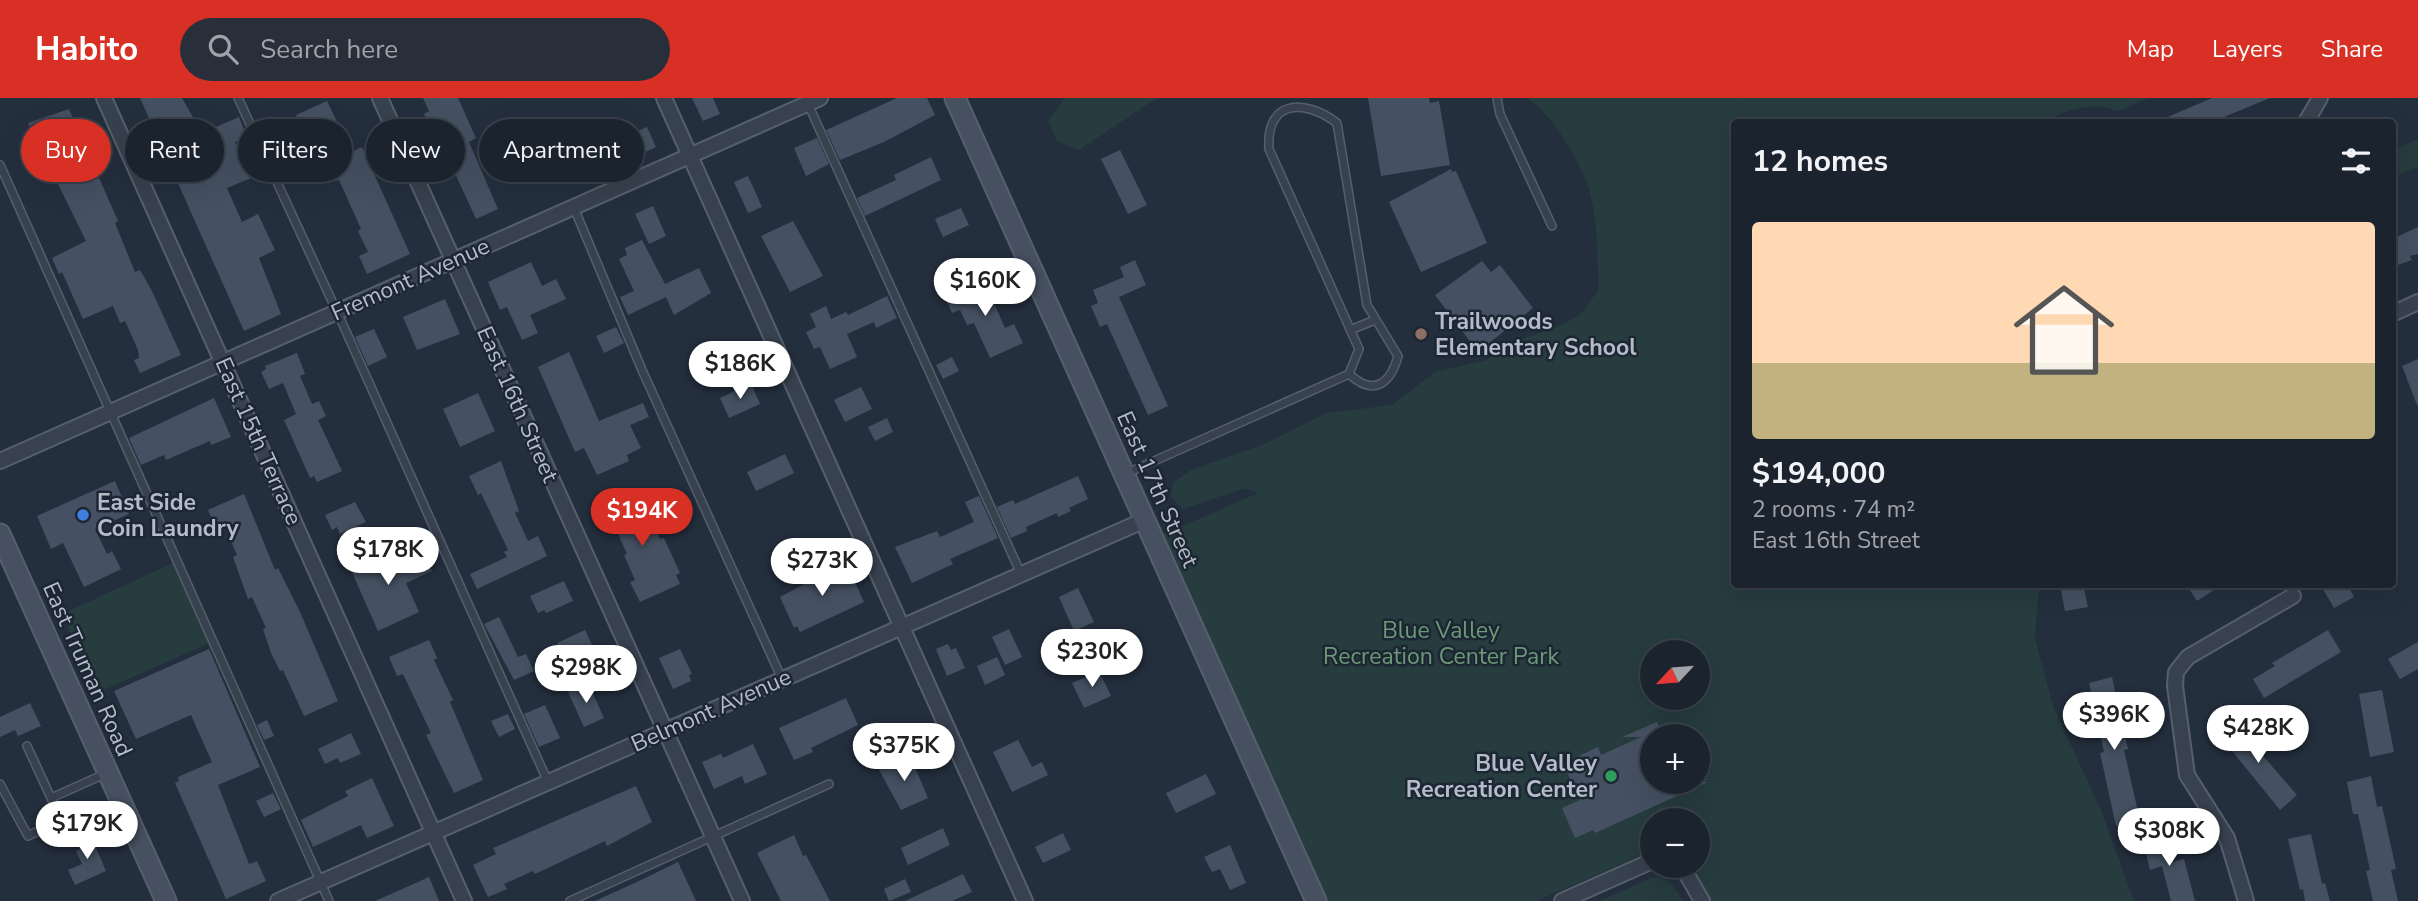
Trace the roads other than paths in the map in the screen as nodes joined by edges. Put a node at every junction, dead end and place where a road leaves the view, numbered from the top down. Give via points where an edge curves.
1 (104, 98) edge
2 (238, 98) edge
3 (380, 98) edge
4 (664, 98) edge
5 (955, 98) edge
6 (1497, 98) edge
7 (2320, 98) edge
8 (813, 101) edge
9 (2308, 119) edge
10 (690, 156) junction
11 (0, 165) edge
12 (574, 207) junction
13 (1552, 226) dead end
14 (454, 260) junction
15 (2418, 302) edge
16 (337, 312) junction
17 (2396, 312) edge
18 (1375, 320) junction
19 (1350, 330) junction
20 (224, 361) junction
21 (1349, 374) junction
22 (110, 412) junction
23 (0, 460) edge
24 (1124, 474) junction
25 (1145, 520) junction
26 (0, 534) edge
27 (1021, 574) junction
28 (2293, 596) dead end
29 (901, 627) junction
30 (782, 679) junction
31 (664, 731) junction
32 (27, 746) dead end
33 (107, 772) junction
34 (549, 783) junction
35 (0, 784) edge
36 (829, 784) dead end
37 (51, 798) junction
38 (434, 834) junction
39 (713, 837) junction
40 (1640, 866) edge
41 (1689, 878) edge
42 (320, 882) junction
43 (166, 901) edge
44 (278, 901) edge
45 (329, 901) edge
46 (464, 901) edge
47 (570, 901) edge
48 (742, 901) edge
49 (1025, 901) edge
50 (1316, 901) edge
51 (1562, 901) edge
52 (1702, 901) edge
53 (2246, 901) edge

1 - 20 street, East 15th Terrace
2 - 16 lane
3 - 14 street, East 16th Street
4 - 10 street
5 - 24 street, East 17th Street
6 - 13 lane via 1500,114
7 - 9 street
8 - 10 street, Fremont Avenue
8 - 27 lane
10 - 12 street, Fremont Avenue
10 - 29 street
11 - 22 lane
12 - 14 street, Fremont Avenue
12 - 30 lane via 642,370
14 - 16 street, Fremont Avenue
14 - 31 street, East 16th Street
15 - 17 street
16 - 20 street, Fremont Avenue
16 - 34 lane
18 - 19 lane
18 - 19 lane via 1367,305 1337,123 1309,100 1293,103 1276,114 1268,130 1269,149
18 - 21 lane via 1398,356 1394,371 1372,386 1361,385
19 - 21 lane via 1359,349
20 - 22 street, Fremont Avenue
20 - 38 street, East 15th Terrace
21 - 24 lane
22 - 23 street, Fremont Avenue
22 - 42 lane
24 - 25 street, East 17th Street
25 - 27 street, Belmont Avenue
25 - 50 street, East 17th Street
26 - 33 street, East Truman Road
27 - 29 street, Belmont Avenue
28 - 53 street via 2188,657 2176,672 2187,775 2227,838
29 - 30 street, Belmont Avenue
29 - 49 street
30 - 31 street, Belmont Avenue
31 - 34 street, Belmont Avenue
31 - 39 street, East 16th Street
32 - 37 lane
33 - 37 lane
33 - 43 street, East Truman Road
34 - 38 street, Belmont Avenue
35 - 37 lane via 28,836 61,820
36 - 39 lane
38 - 42 street, Belmont Avenue
38 - 46 street, East 15th Terrace
39 - 47 lane
39 - 48 street, East 16th Street
40 - 51 street
41 - 52 street
42 - 44 street, Belmont Avenue
42 - 45 lane

